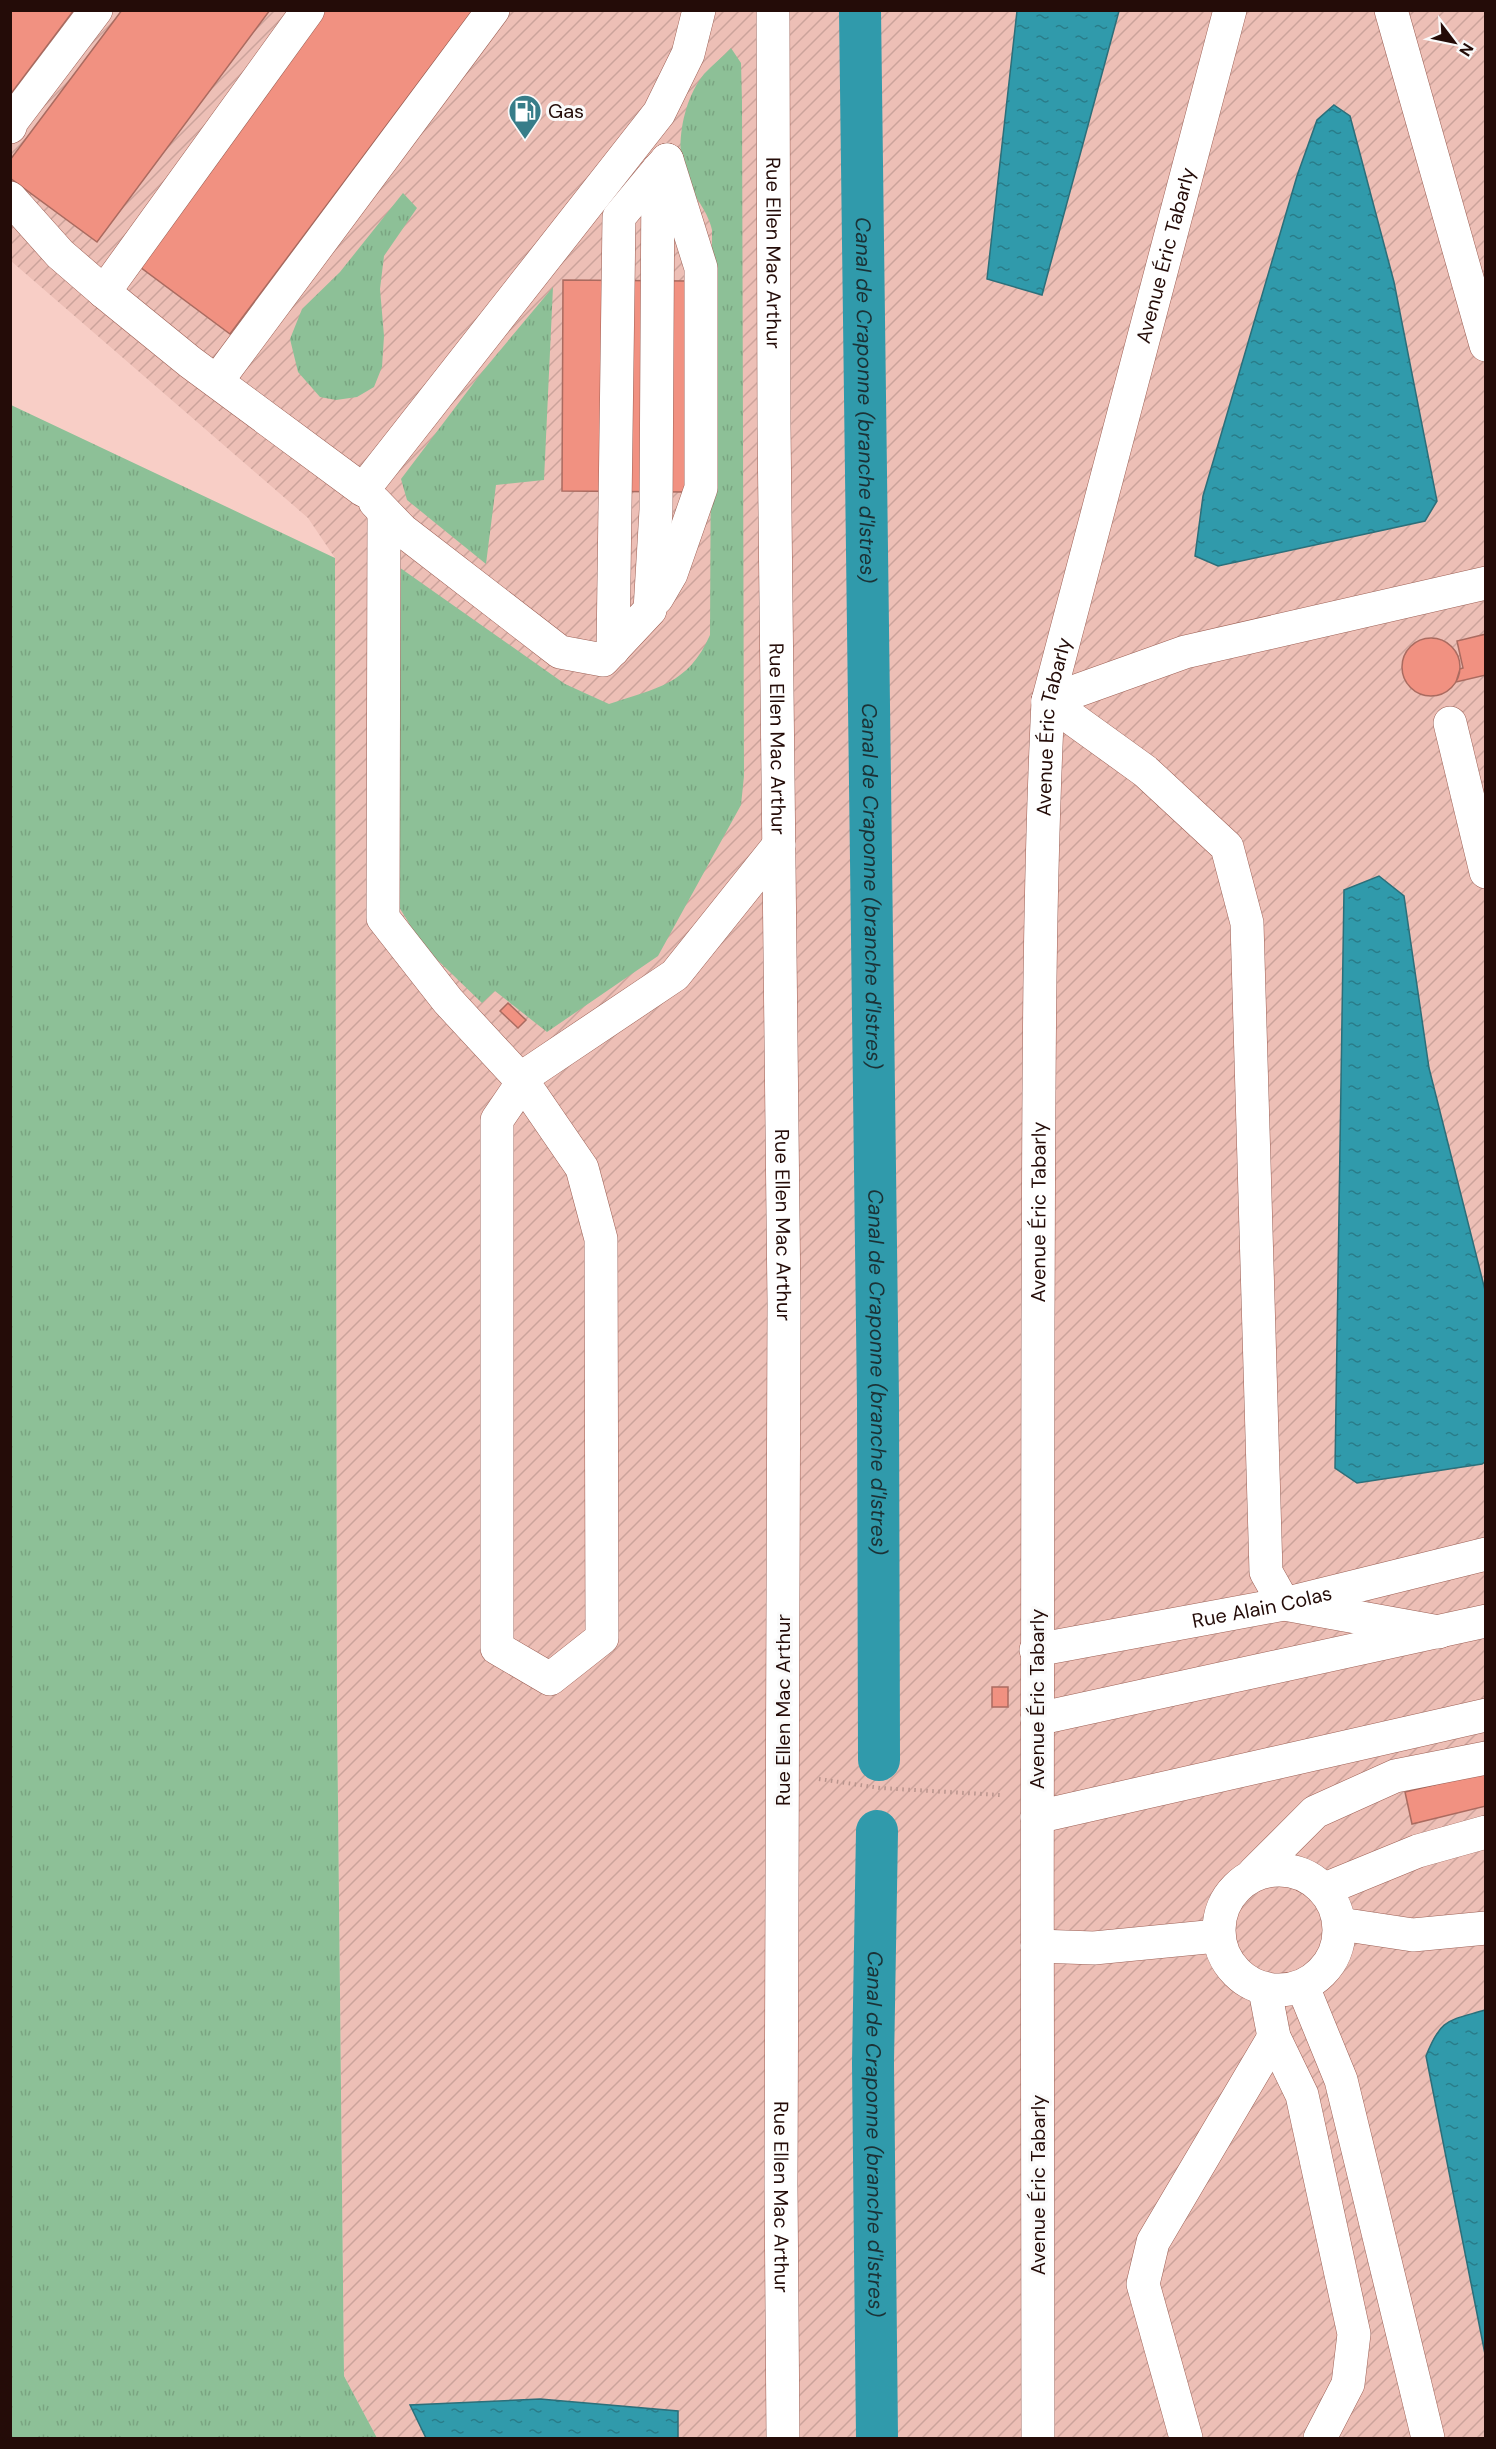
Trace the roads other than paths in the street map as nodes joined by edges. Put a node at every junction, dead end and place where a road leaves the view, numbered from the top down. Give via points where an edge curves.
1 (96, 10) edge
2 (308, 10) edge
3 (493, 10) edge
4 (699, 10) edge
5 (773, 10) edge
6 (1230, 10) edge
7 (1391, 10) edge
8 (659, 113) junction
9 (10, 128) edge
10 (662, 165) junction
11 (10, 198) edge
12 (104, 292) junction
13 (1485, 345) edge
14 (217, 381) junction
15 (373, 501) junction
16 (1485, 583) edge
17 (650, 610) junction
18 (613, 650) junction
19 (1048, 701) junction
20 (1450, 723) dead end
21 (779, 844) junction
22 (1485, 872) edge
23 (523, 1082) junction
24 (1485, 1554) edge
25 (1284, 1604) junction
26 (1485, 1621) edge
27 (1439, 1632) junction
28 (1036, 1650) junction
29 (1485, 1715) edge
30 (1037, 1719) junction
31 (1485, 1758) edge
32 (1037, 1805) junction
33 (1485, 1832) edge
34 (1254, 1873) junction
35 (1325, 1889) junction
36 (1340, 1924) junction
37 (1485, 1929) edge
38 (1217, 1936) junction
39 (1037, 1946) junction
40 (1303, 1986) junction
41 (1265, 1990) junction
42 (1274, 2037) junction
43 (783, 2439) edge
44 (1038, 2439) edge
45 (1186, 2439) edge
46 (1320, 2439) edge
47 (1428, 2439) edge

1 - 9 street
2 - 12 street
3 - 14 street
4 - 8 street via 688,54
5 - 21 street, Rue Ellen Mac Arthur
6 - 19 street, Avenue Éric Tabarly
7 - 13 street
8 - 10 street
8 - 15 street
10 - 17 street via 656,510
10 - 17 street via 701,268 701,488 671,574
10 - 18 street via 619,217
11 - 12 street via 60,255
12 - 14 street
14 - 15 street
15 - 18 street via 402,530 561,652 603,660
15 - 23 street via 383,918 447,1001
16 - 19 street via 1185,652
17 - 18 street
19 - 25 street via 1145,771 1227,847 1247,923 1266,1572
19 - 28 street, Avenue Éric Tabarly via 1040,1014
20 - 22 street
21 - 23 street via 675,975 529,1073
21 - 43 street, Rue Ellen Mac Arthur via 784,1303
23 - 23 street via 497,1120 497,1648 550,1679 602,1638 601,1239 582,1168
24 - 25 street, Rue Alain Colas
25 - 27 street
25 - 28 street, Rue Alain Colas
26 - 27 street
27 - 30 street
28 - 30 street, Avenue Éric Tabarly
29 - 32 street
30 - 32 street, Avenue Éric Tabarly
31 - 34 street via 1395,1776 1315,1812
32 - 39 street, Avenue Éric Tabarly
33 - 35 street via 1418,1851
34 - 35 street via 1292,1869
34 - 38 street via 1226,1899
35 - 36 street
36 - 37 street via 1413,1935
36 - 40 street via 1332,1961
38 - 39 street via 1094,1948
38 - 41 street via 1233,1971
39 - 44 street, Avenue Éric Tabarly
40 - 41 street
40 - 47 street via 1341,2080
41 - 42 street
42 - 45 street via 1153,2242 1143,2284
42 - 46 street via 1302,2095 1354,2334 1348,2384

